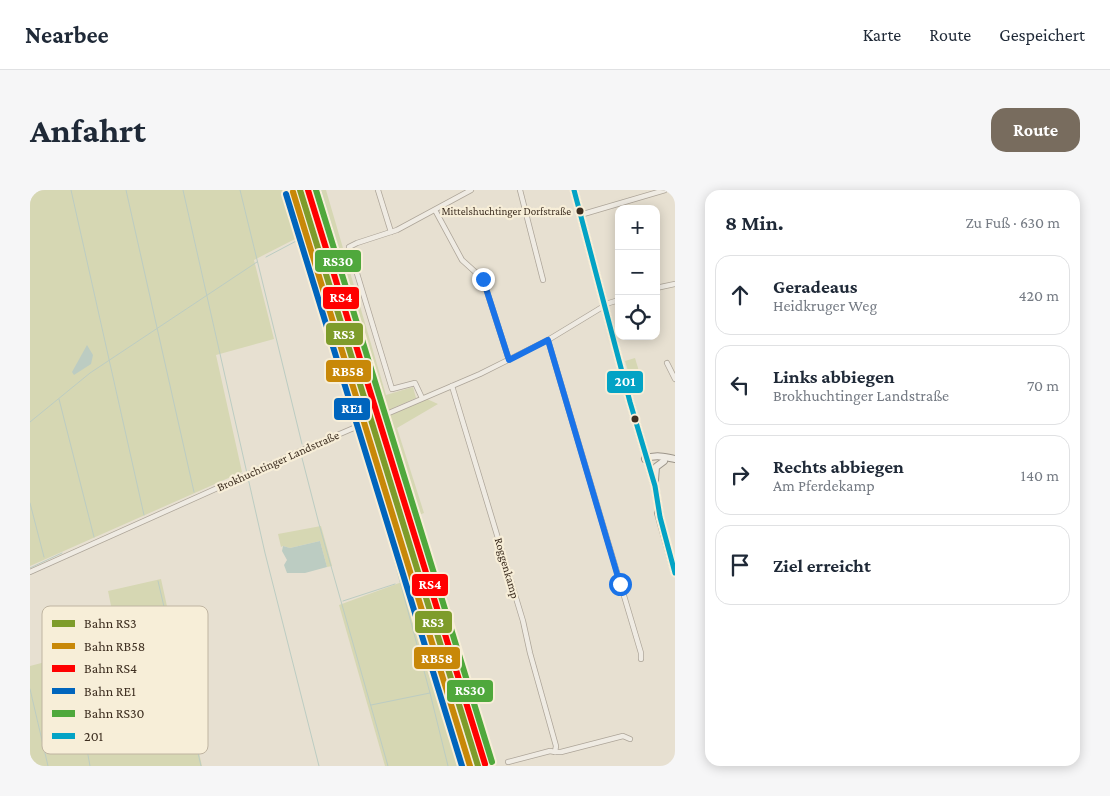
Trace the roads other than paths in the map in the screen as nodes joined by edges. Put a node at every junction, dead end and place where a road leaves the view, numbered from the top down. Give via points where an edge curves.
1 (378, 190) edge
2 (471, 190) edge
3 (520, 190) edge
4 (574, 190) edge
5 (665, 190) edge
6 (435, 210) junction
7 (580, 215) junction
8 (391, 232) junction
9 (543, 280) dead end
10 (675, 284) edge
11 (660, 287) edge
12 (615, 301) edge
13 (604, 307) junction
14 (548, 340) junction
15 (509, 360) junction
16 (667, 363) dead end
17 (675, 379) edge
18 (452, 386) junction
19 (422, 398) junction
20 (642, 445) junction
21 (658, 456) junction
22 (645, 459) junction
23 (675, 460) edge
24 (664, 461) junction
25 (654, 486) junction
26 (660, 516) junction
27 (30, 572) edge
28 (675, 572) edge
29 (641, 659) dead end
30 (630, 740) dead end
31 (555, 752) junction
32 (508, 762) dead end

1 - 8 street
2 - 6 street
3 - 9 street
4 - 7 main road
5 - 7 street
6 - 8 street
6 - 15 street via 462,260 483,279
7 - 13 main road
8 - 19 street via 349,247 392,389 415,384
10 - 11 street
12 - 13 street, Brokhuchtinger Landstraße
13 - 14 street, Brokhuchtinger Landstraße
13 - 20 main road
14 - 15 street, Brokhuchtinger Landstraße
14 - 29 street
15 - 18 street, Brokhuchtinger Landstraße
16 - 17 street
18 - 19 street, Brokhuchtinger Landstraße
18 - 31 street, Roggenkamp via 523,621
19 - 27 street, Brokhuchtinger Landstraße
20 - 21 main road
20 - 22 main road
21 - 22 main road
21 - 23 main road
22 - 24 main road
22 - 25 main road
22 - 26 main road
23 - 24 main road
24 - 25 main road via 656,467
25 - 26 main road
26 - 28 main road
30 - 31 street via 623,736
31 - 32 street

